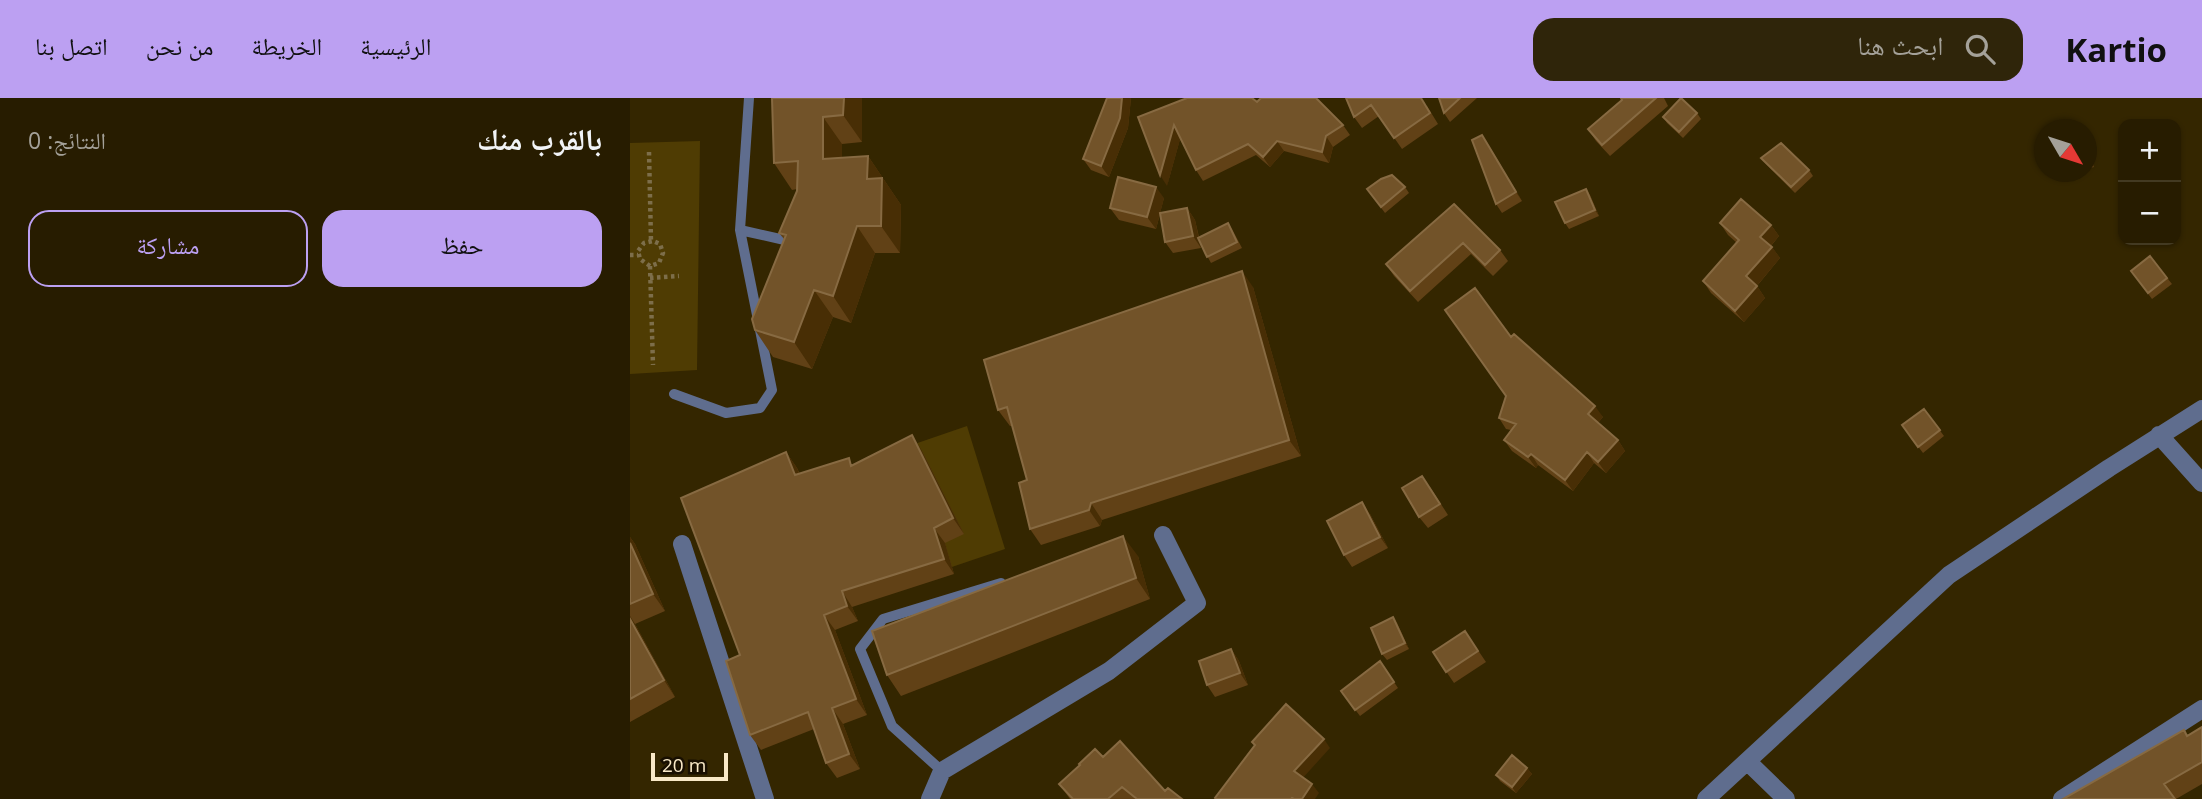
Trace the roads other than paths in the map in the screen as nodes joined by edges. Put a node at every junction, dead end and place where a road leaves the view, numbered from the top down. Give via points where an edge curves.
1 (749, 98) edge
2 (740, 230) junction
3 (789, 241) edge
4 (674, 394) dead end
5 (2202, 409) edge
6 (2160, 435) junction
7 (2202, 483) edge
8 (1163, 535) dead end
9 (682, 544) dead end
10 (1011, 580) edge
11 (2202, 709) edge
12 (1748, 762) junction
13 (942, 771) junction
14 (765, 799) edge
15 (930, 799) edge
16 (1706, 799) edge
17 (1786, 799) edge
18 (2062, 799) edge

1 - 2 lane
2 - 3 lane
2 - 4 lane via 772,390 760,408 726,413
5 - 6 street
6 - 7 street
6 - 12 street via 1949,575
8 - 13 street via 1197,603 1109,671
9 - 14 street
10 - 13 lane via 883,620 860,649 892,726
11 - 18 street
12 - 16 street
12 - 17 street
13 - 15 street

